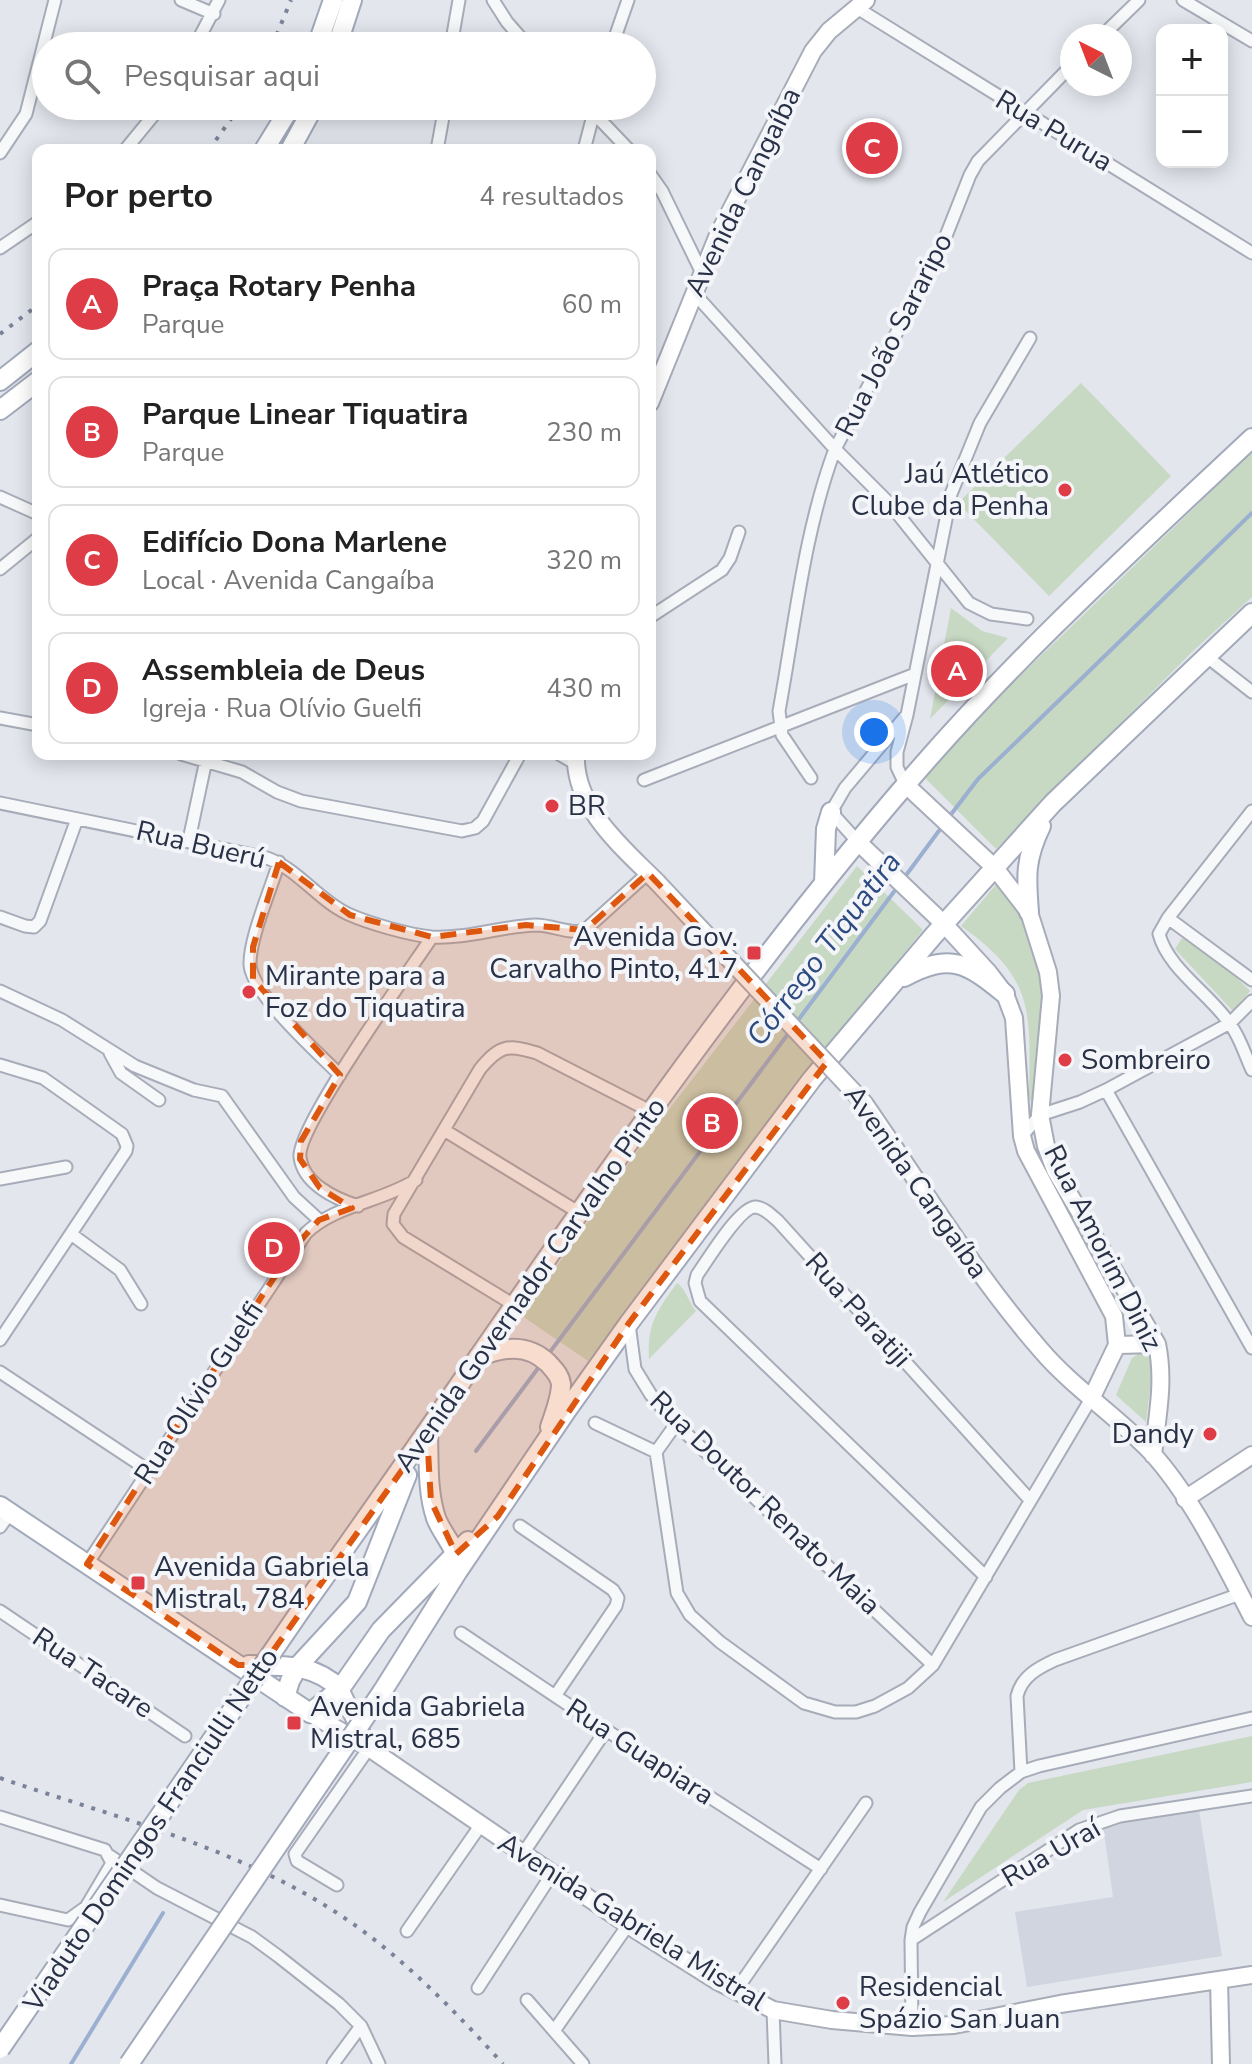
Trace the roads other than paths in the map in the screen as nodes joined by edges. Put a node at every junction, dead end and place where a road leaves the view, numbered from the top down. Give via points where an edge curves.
1 (55, 0) edge
2 (181, 0) edge
3 (219, 0) edge
4 (333, 0) edge
5 (352, 0) edge
6 (459, 0) edge
7 (493, 0) edge
8 (628, 0) edge
9 (1139, 0) edge
10 (1183, 0) edge
11 (862, 4) edge
12 (214, 14) junction
13 (1114, 24) edge
14 (47, 32) edge
15 (203, 32) edge
16 (322, 32) edge
17 (342, 32) edge
18 (453, 32) edge
19 (516, 32) edge
20 (616, 32) edge
21 (1252, 41) edge
22 (1060, 77) edge
23 (32, 90) edge
24 (1023, 113) junction
25 (150, 120) edge
26 (282, 120) edge
27 (306, 120) edge
28 (442, 120) edge
29 (590, 120) edge
30 (603, 120) edge
31 (130, 144) edge
32 (268, 144) edge
33 (293, 144) edge
34 (438, 144) edge
35 (585, 144) edge
36 (624, 144) edge
37 (0, 153) edge
38 (656, 182) edge
39 (32, 226) edge
40 (0, 248) edge
41 (1252, 253) edge
42 (701, 271) junction
43 (693, 292) junction
44 (1030, 338) dead end
45 (32, 356) edge
46 (0, 381) edge
47 (32, 386) edge
48 (656, 388) edge
49 (0, 410) edge
50 (1252, 438) edge
51 (835, 449) junction
52 (0, 497) edge
53 (32, 511) edge
54 (739, 532) dead end
55 (32, 543) edge
56 (937, 560) junction
57 (0, 569) edge
58 (656, 613) edge
59 (1252, 613) edge
60 (1027, 619) dead end
61 (1206, 656) junction
62 (915, 674) junction
63 (1252, 692) edge
64 (907, 715) junction
65 (0, 718) edge
66 (32, 724) edge
67 (779, 725) junction
68 (206, 760) joint
69 (517, 760) edge
70 (576, 760) edge
71 (811, 778) dead end
72 (644, 780) dead end
73 (911, 789) junction
74 (0, 803) edge
75 (1053, 803) junction
76 (1252, 811) edge
77 (831, 812) junction
78 (77, 819) junction
79 (189, 840) junction
80 (858, 842) junction
81 (279, 862) junction
82 (991, 864) junction
83 (652, 878) junction
84 (824, 883) junction
85 (1029, 912) junction
86 (0, 917) edge
87 (1168, 918) junction
88 (938, 919) junction
89 (432, 937) junction
90 (1252, 980) edge
91 (895, 982) junction
92 (0, 991) edge
93 (1005, 994) junction
94 (1252, 1001) edge
95 (1230, 1023) junction
96 (110, 1052) junction
97 (0, 1065) edge
98 (1252, 1070) edge
99 (340, 1075) junction
100 (1106, 1090) junction
101 (159, 1100) dead end
102 (650, 1111) junction
103 (1040, 1115) junction
104 (444, 1130) junction
105 (1022, 1136) junction
106 (66, 1167) dead end
107 (0, 1179) edge
108 (416, 1180) junction
109 (359, 1206) junction
110 (578, 1212) junction
111 (319, 1220) junction
112 (71, 1234) junction
113 (141, 1304) dead end
114 (514, 1305) junction
115 (629, 1323) junction
116 (0, 1340) edge
117 (1157, 1344) junction
118 (1117, 1345) junction
119 (1252, 1348) edge
120 (478, 1357) junction
121 (0, 1372) edge
122 (1092, 1397) junction
123 (595, 1423) dead end
124 (676, 1424) junction
125 (428, 1433) junction
126 (547, 1442) junction
127 (415, 1451) junction
128 (656, 1452) junction
129 (1153, 1455) junction
130 (1252, 1455) edge
131 (148, 1470) junction
132 (1185, 1499) junction
133 (1030, 1500) junction
134 (3, 1516) edge
135 (520, 1526) dead end
136 (457, 1563) junction
137 (87, 1564) junction
138 (986, 1577) junction
139 (1240, 1594) junction
140 (301, 1610) joint
141 (0, 1611) edge
142 (1252, 1617) edge
143 (461, 1633) dead end
144 (238, 1665) junction
145 (933, 1665) junction
146 (298, 1666) junction
147 (340, 1689) junction
148 (555, 1696) junction
149 (285, 1697) junction
150 (310, 1713) junction
151 (1252, 1718) edge
152 (606, 1730) junction
153 (185, 1736) dead end
154 (369, 1748) junction
155 (1021, 1772) junction
156 (1252, 1796) edge
157 (866, 1803) dead end
158 (0, 1817) edge
159 (480, 1826) junction
160 (107, 1853) junction
161 (522, 1855) junction
162 (821, 1869) junction
163 (552, 1874) junction
164 (337, 1885) dead end
165 (0, 1905) edge
166 (628, 1925) junction
167 (407, 1931) dead end
168 (911, 1940) junction
169 (1252, 1975) edge
170 (1219, 1980) junction
171 (478, 1988) dead end
172 (735, 1992) junction
173 (527, 2000) dead end
174 (773, 2010) junction
175 (361, 2026) junction
176 (912, 2027) junction
177 (554, 2031) junction
178 (0, 2049) edge
179 (129, 2064) edge
180 (333, 2064) edge
181 (379, 2064) edge
182 (583, 2064) edge
183 (775, 2064) edge
184 (1221, 2064) edge

1 - 14 street
2 - 12 street
3 - 12 street
4 - 16 main road
5 - 17 main road
6 - 18 street
7 - 19 street
8 - 20 street
9 - 13 street
10 - 21 street
11 - 24 street, Rua Purua
11 - 42 main road, Avenida Cangaíba via 813,51
12 - 15 street
22 - 24 street, Rua João Sararipo
23 - 37 street via 26,114
24 - 41 street, Rua Purua
24 - 51 street, Rua João Sararipo via 970,175 940,251
25 - 31 street
26 - 32 main road
27 - 33 main road
28 - 34 street
29 - 35 street
30 - 36 street
38 - 42 street
39 - 40 street
42 - 43 main road, Avenida Cangaíba
43 - 48 main road, Avenida Cangaíba
43 - 51 street
44 - 56 street via 980,423 951,494
45 - 46 main road
47 - 49 main road
50 - 73 main road, Avenida Governador Carvalho Pinto via 1062,617
51 - 56 street
51 - 67 street, Rua João Sararipo via 815,510
52 - 53 street
54 - 58 street via 722,570
55 - 57 street
56 - 60 street via 969,603 991,614
56 - 62 street
59 - 61 main road
61 - 63 street
61 - 75 main road
62 - 64 street
62 - 67 street
64 - 73 street via 896,760
64 - 77 street
65 - 66 street
67 - 71 street
67 - 72 street
68 - 69 street via 301,801 462,831 483,821
68 - 79 street
70 - 83 main road, Avenida Cangaíba via 588,803
73 - 80 main road, Avenida Governador Carvalho Pinto
73 - 82 main road, Rua Amorim Diniz
74 - 78 street, Rua Buerú
75 - 82 main road
75 - 85 main road via 1025,870
76 - 87 street
77 - 80 street, Rua Amorim Diniz
77 - 84 main road
78 - 79 street, Rua Buerú
78 - 86 street via 40,921 34,927
79 - 81 street, Rua Buerú
80 - 84 main road, Avenida Governador Carvalho Pinto
80 - 88 main road, Rua Amorim Diniz
81 - 89 street, Rua Buerú via 350,915
81 - 99 street via 253,947 253,979
82 - 85 main road, Rua Amorim Diniz
82 - 88 main road
83 - 89 street, Rua Buerú via 579,932 526,925
83 - 122 main road, Avenida Cangaíba, bridge via 864,1103 999,1298 1042,1352
84 - 102 main road, Avenida Governador Carvalho Pinto
85 - 103 main road, Rua Amorim Diniz via 1051,996
87 - 90 street
87 - 95 street via 1159,934 1161,943
88 - 91 main road
88 - 93 main road, Rua Amorim Diniz
89 - 99 street
91 - 93 main road via 927,965 954,964 978,972
91 - 115 main road via 812,1079
92 - 96 street via 62,1020
93 - 105 main road, Rua Amorim Diniz via 1014,1018
94 - 95 street
95 - 98 street
95 - 100 street
96 - 101 street via 121,1073
96 - 111 street via 194,1090 222,1096 294,1197
97 - 112 street via 43,1078 122,1134 126,1151
99 - 109 street via 301,1141 300,1159 320,1188
100 - 103 street
100 - 119 street
102 - 104 street via 537,1053 505,1048 480,1069
102 - 110 main road, Avenida Governador Carvalho Pinto
103 - 105 street
103 - 117 main road, Rua Amorim Diniz via 1055,1170
104 - 108 street
104 - 110 street
105 - 118 main road, Rua Amorim Diniz via 1032,1167 1108,1301
106 - 107 street
108 - 109 street, Rua Olívio Guelfi
108 - 114 street via 394,1214 396,1231
109 - 111 street, Rua Olívio Guelfi
110 - 114 main road, Avenida Governador Carvalho Pinto
111 - 131 street, Rua Olívio Guelfi via 292,1250
112 - 113 street via 120,1270
112 - 116 street
114 - 120 main road, Avenida Governador Carvalho Pinto
115 - 124 street, Rua Doutor Renato Maia via 635,1369
115 - 126 main road
117 - 118 main road
117 - 129 main road, Rua Amorim Diniz via 1162,1388
118 - 122 main road, Rua Amorim Diniz
120 - 125 main road, Avenida Governador Carvalho Pinto
120 - 126 main road via 522,1348 557,1372 561,1384
121 - 131 street
122 - 129 main road, Avenida Cangaíba
122 - 133 street
123 - 128 street
124 - 128 street
124 - 145 street, Rua Doutor Renato Maia
125 - 127 main road, Avenida Governador Carvalho Pinto
125 - 136 main road via 431,1501
126 - 136 main road via 498,1516
127 - 140 main road, Avenida Governador Carvalho Pinto
127 - 146 main road via 357,1602
128 - 145 street via 677,1593 690,1615 720,1642 804,1703 835,1712 875,1706 908,1688
129 - 132 main road, Avenida Cangaíba
130 - 132 main road
131 - 137 street, Rua Olívio Guelfi
132 - 139 main road, Avenida Cangaíba
133 - 138 street
133 - 138 street, Rua Paratiji via 768,1212 748,1209 738,1219 697,1275 700,1301
134 - 137 main road, Avenida Gabriela Mistral
135 - 148 street via 618,1598
136 - 147 main road via 381,1630
136 - 179 main road, bridge via 382,1692
137 - 144 main road, Avenida Gabriela Mistral
138 - 145 street
139 - 142 main road, Avenida Cangaíba
139 - 155 street via 1031,1673 1017,1696
140 - 178 main road, Viaduto Domingos Franciulli Netto, bridge
141 - 153 street, Rua Tacare
143 - 148 street, Rua Guapiara
144 - 146 main road
144 - 149 main road, Avenida Gabriela Mistral
146 - 147 main road via 317,1671
146 - 149 main road
147 - 150 main road
147 - 154 main road, Avenida Gabriela Mistral
148 - 152 street, Rua Guapiara
149 - 150 main road, Avenida Gabriela Mistral
150 - 154 main road, Avenida Gabriela Mistral
151 - 155 street
152 - 161 street
152 - 162 street, Rua Guapiara
154 - 159 main road, Avenida Gabriela Mistral
154 - 164 street via 295,1854 297,1861
155 - 168 street via 981,1807 920,1912
156 - 168 street, Rua Uraí via 1120,1816 1079,1830
157 - 162 street
158 - 160 street
159 - 161 main road, Avenida Gabriela Mistral
159 - 167 street
160 - 165 street via 112,1863 86,1907 68,1920
160 - 175 street via 157,1888 261,1943
161 - 163 main road, Avenida Gabriela Mistral
162 - 172 street
163 - 166 main road, Avenida Gabriela Mistral
163 - 171 street
166 - 172 main road, Avenida Gabriela Mistral
166 - 177 street
168 - 176 street
169 - 170 main road, Avenida Gabriela Mistral
170 - 176 main road, Avenida Gabriela Mistral via 954,2025
170 - 184 main road
172 - 174 main road, Avenida Gabriela Mistral
173 - 177 street
174 - 176 main road, Avenida Gabriela Mistral
174 - 183 street
175 - 180 street
175 - 181 street
177 - 182 street

